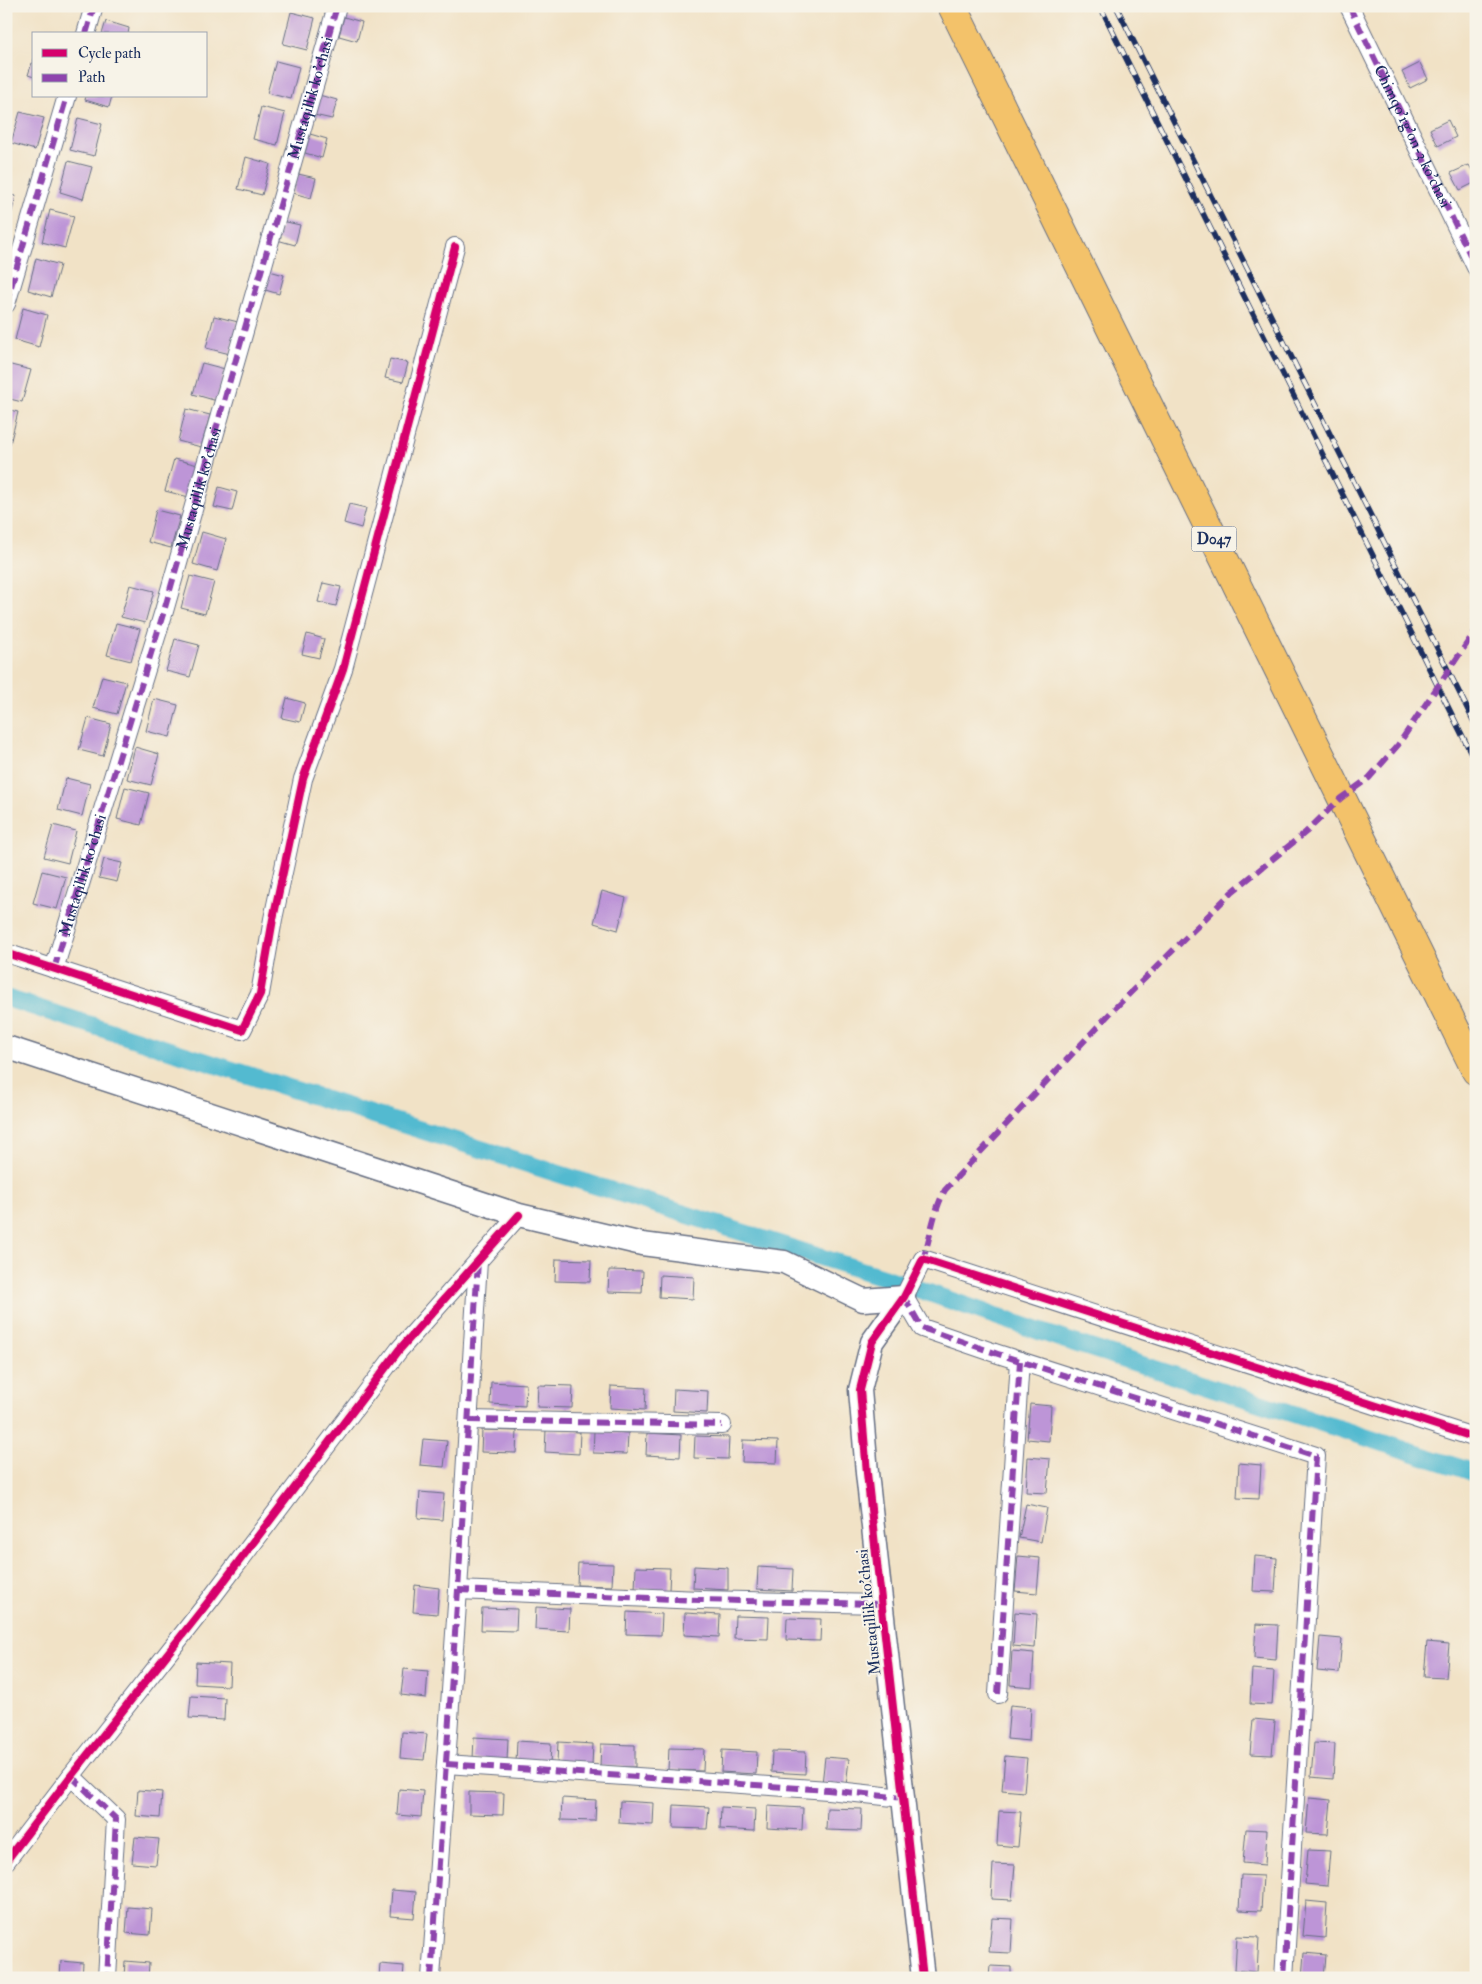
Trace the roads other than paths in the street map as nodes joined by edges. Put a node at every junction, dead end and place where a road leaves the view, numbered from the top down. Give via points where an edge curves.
1 (94, 6) edge
2 (337, 6) edge
3 (952, 6) edge
4 (1349, 6) edge
5 (87, 32) edge
6 (66, 98) edge
7 (456, 247) dead end
8 (1476, 267) edge
9 (6, 304) edge
10 (6, 953) edge
11 (54, 969) junction
12 (6, 1047) edge
13 (1476, 1071) edge
14 (519, 1215) junction
15 (478, 1261) junction
16 (904, 1297) junction
17 (1020, 1361) junction
18 (469, 1420) junction
19 (722, 1425) dead end
20 (1476, 1438) edge
21 (458, 1590) junction
22 (882, 1604) junction
23 (998, 1694) dead end
24 (446, 1764) junction
25 (71, 1776) junction
26 (903, 1798) junction
27 (6, 1861) edge
28 (107, 1978) edge
29 (431, 1978) edge
30 (923, 1978) edge
31 (1284, 1978) edge

1 - 5 street
2 - 11 street, Mustaqillik ko'chasi via 164,612
3 - 13 main road, D047
4 - 8 street, Chimqo'rg'on-3 ko'chasi
6 - 9 street
7 - 11 street via 343,670 303,780 260,994 242,1030
10 - 11 street
12 - 14 street
14 - 15 street
14 - 16 street via 642,1244 784,1262 863,1300
15 - 18 street
15 - 25 street via 399,1350 209,1601
16 - 17 street via 922,1328
16 - 20 street, Mustaqillik ko'chasi via 923,1259
16 - 22 street, Mustaqillik ko'chasi via 872,1342 860,1390
17 - 23 street
17 - 31 street via 1316,1456
18 - 19 street
18 - 21 street
21 - 22 street
21 - 24 street
22 - 26 street, Mustaqillik ko'chasi
24 - 26 street
24 - 29 street
25 - 27 street
25 - 28 street via 116,1818
26 - 30 street, Mustaqillik ko'chasi

